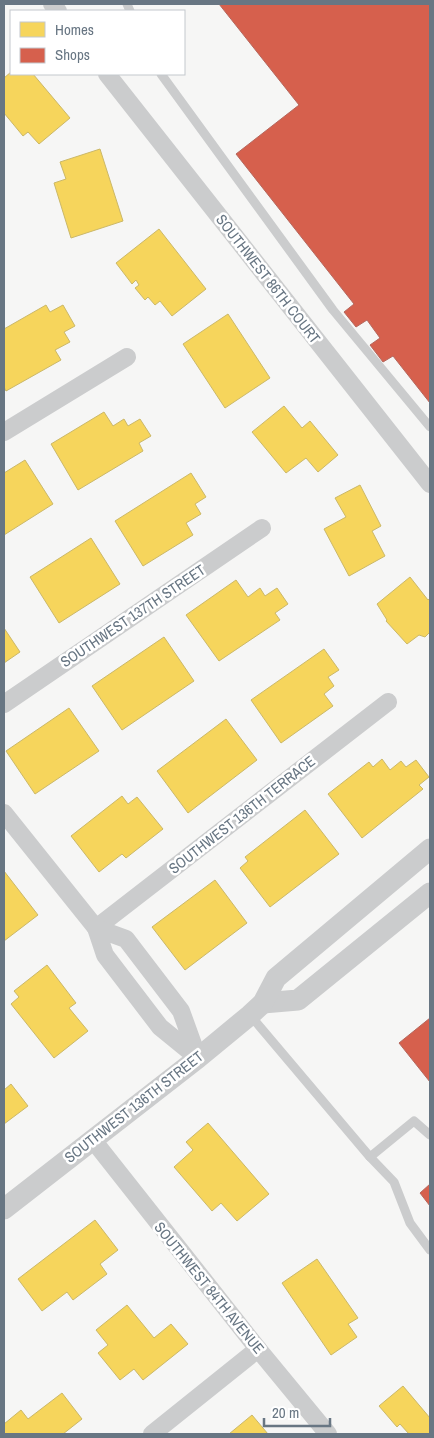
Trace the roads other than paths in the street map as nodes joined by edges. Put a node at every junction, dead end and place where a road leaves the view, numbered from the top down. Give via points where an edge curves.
1 (108, 75) edge
2 (162, 75) edge
3 (127, 357) dead end
4 (430, 427) edge
5 (4, 432) edge
6 (430, 484) edge
7 (262, 528) dead end
8 (388, 702) dead end
9 (4, 704) edge
10 (4, 813) edge
11 (430, 849) edge
12 (430, 893) edge
13 (96, 928) junction
14 (256, 1009) junction
15 (198, 1058) junction
16 (430, 1135) edge
17 (93, 1140) junction
18 (370, 1157) junction
19 (4, 1210) edge
20 (430, 1250) edge
21 (258, 1349) junction
22 (152, 1434) edge
23 (328, 1434) edge

1 - 6 street, SOUTHWEST 86TH COURT
2 - 4 lane via 333,310
3 - 5 street
7 - 9 street, SOUTHWEST 137TH STREET
8 - 13 street, SOUTHWEST 136TH TERRACE
10 - 13 street
11 - 14 street, SOUTHWEST 136TH STREET via 276,978
12 - 14 street via 298,1000
13 - 15 street via 105,955 160,1027
13 - 15 street via 126,939 181,1011
14 - 15 street, SOUTHWEST 136TH STREET
14 - 18 lane
15 - 17 street, SOUTHWEST 136TH STREET
16 - 18 lane via 414,1121
17 - 19 street, SOUTHWEST 136TH STREET
17 - 21 street, SOUTHWEST 84TH AVENUE
18 - 20 lane via 394,1182 410,1223
21 - 22 street
21 - 23 street, SOUTHWEST 84TH AVENUE

